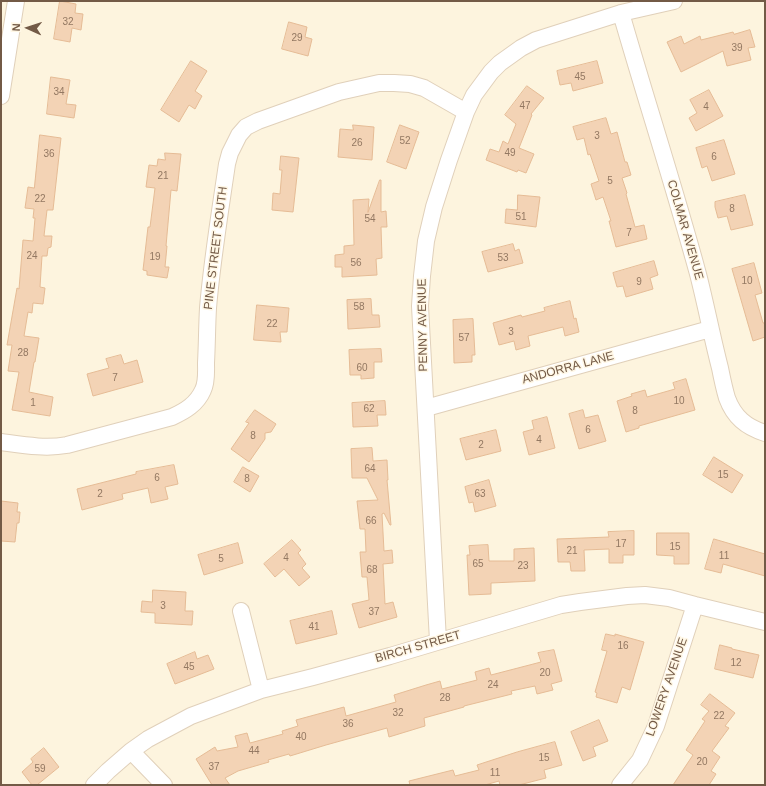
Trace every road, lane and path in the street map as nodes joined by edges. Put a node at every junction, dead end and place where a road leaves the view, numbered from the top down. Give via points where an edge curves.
1 (16, 1) edge
2 (674, 1) edge
3 (621, 13) junction
4 (1, 96) edge
5 (466, 112) junction
6 (710, 329) junction
7 (426, 408) junction
8 (765, 433) edge
9 (1, 442) edge
10 (695, 605) junction
11 (241, 611) dead end
12 (765, 622) edge
13 (438, 641) junction
14 (261, 690) junction
15 (131, 751) junction
16 (94, 785) edge
17 (164, 785) edge
18 (620, 785) edge

1 - 4 street
2 - 3 street, PENNY AVENUE
3 - 5 street, PENNY AVENUE via 536,40 521,48 491,72 474,95
3 - 6 street, COLMAR AVENUE via 698,275
5 - 7 street, PENNY AVENUE via 448,160 426,241 420,306
5 - 9 street, PINE STREET SOUTH via 424,88 410,84 379,83 339,92 258,120 246,127 239,135 227,164 213,259 206,375 204,389 198,400 172,417 67,445 56,447
6 - 7 street, ANDORRA LANE
6 - 8 street, COLMAR AVENUE via 727,398 743,423
7 - 13 street, PENNY AVENUE
10 - 12 street, BIRCH STREET
10 - 13 street, BIRCH STREET via 645,595 580,602
10 - 18 street, LOWERY AVENUE via 656,726 640,760
11 - 14 street
13 - 14 street, BIRCH STREET
14 - 15 street, BIRCH STREET via 191,716
15 - 16 street, BIRCH STREET
15 - 17 street

